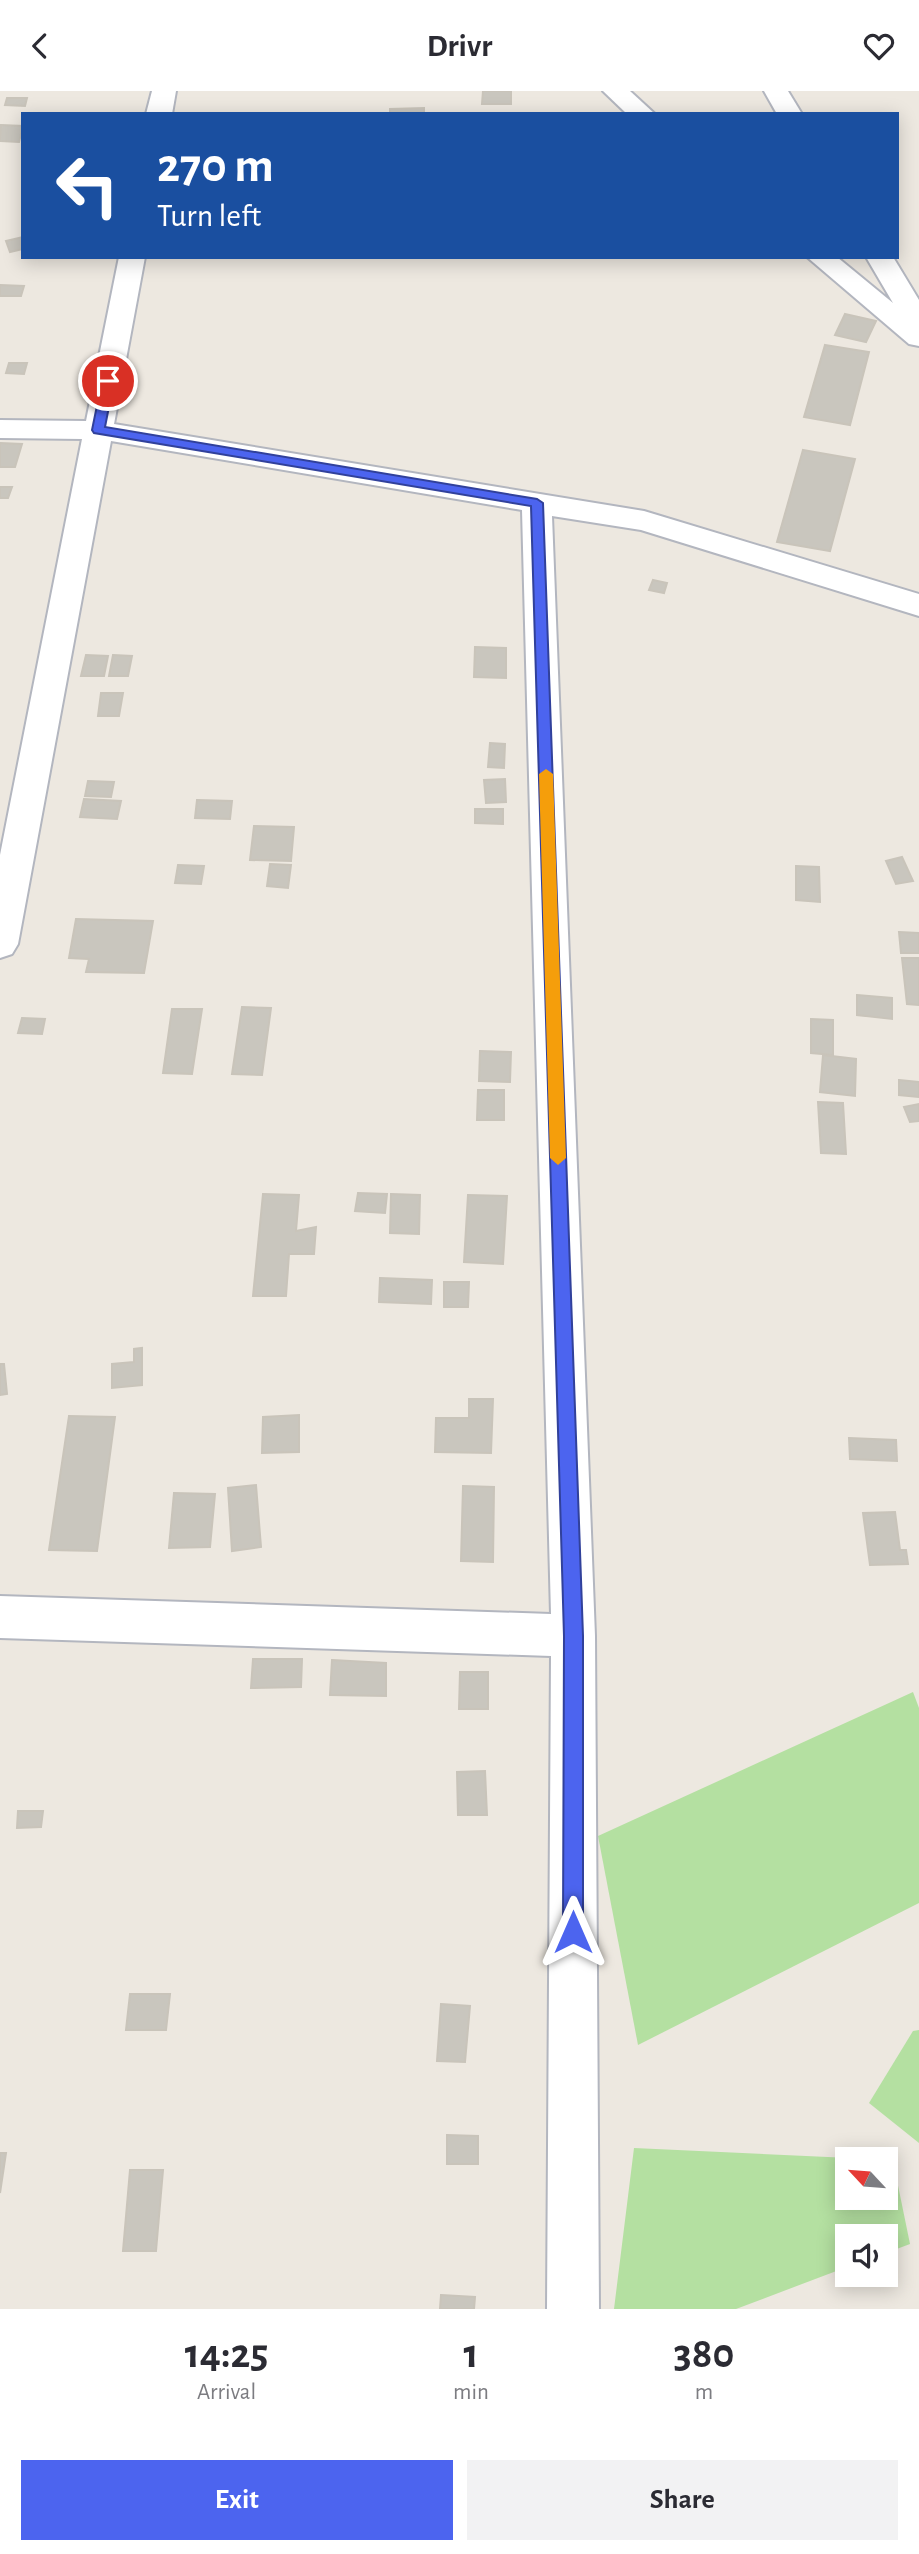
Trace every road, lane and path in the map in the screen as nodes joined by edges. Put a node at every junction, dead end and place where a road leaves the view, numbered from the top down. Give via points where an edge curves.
1 (164, 91) edge
2 (615, 91) edge
3 (776, 91) edge
4 (159, 112) edge
5 (641, 112) edge
6 (789, 112) edge
7 (132, 259) edge
8 (822, 259) edge
9 (879, 259) edge
10 (919, 323) edge
11 (919, 338) edge
12 (0, 429) edge
13 (98, 430) junction
14 (537, 503) junction
15 (919, 605) edge
16 (0, 944) edge
17 (0, 1617) edge
18 (573, 1636) junction
19 (573, 2309) edge

1 - 4 street
2 - 5 street
3 - 6 street
7 - 13 street
8 - 11 street
9 - 10 street
12 - 13 street
13 - 14 street
13 - 16 street
14 - 15 street via 643,521
14 - 18 street
17 - 18 street
18 - 19 street

